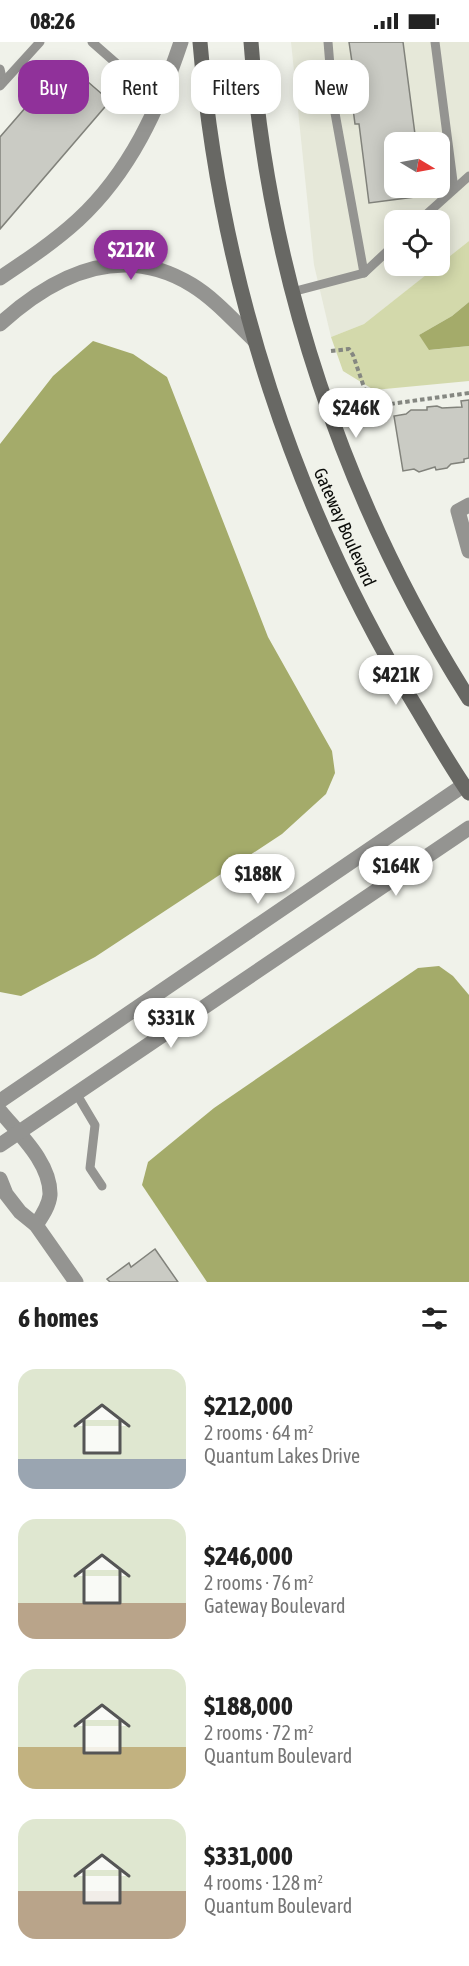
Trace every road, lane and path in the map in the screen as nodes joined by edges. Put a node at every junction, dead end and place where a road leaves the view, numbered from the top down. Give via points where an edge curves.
1 (40, 42) edge
2 (92, 42) edge
3 (181, 42) edge
4 (200, 42) edge
5 (251, 42) edge
6 (328, 42) edge
7 (435, 42) edge
8 (112, 60) edge
9 (0, 69) edge
10 (2, 84) edge
11 (469, 176) edge
12 (454, 189) junction
13 (431, 210) edge
14 (384, 254) edge
15 (364, 273) junction
16 (0, 278) edge
17 (292, 292) junction
18 (2, 317) edge
19 (254, 340) junction
20 (332, 351) dead end
21 (469, 393) edge
22 (469, 505) edge
23 (469, 551) edge
24 (469, 699) edge
25 (467, 787) edge
26 (469, 828) edge
27 (76, 1093) junction
28 (0, 1101) edge
29 (0, 1111) edge
30 (18, 1133) junction
31 (0, 1145) edge
32 (0, 1179) edge
33 (102, 1186) dead end
34 (36, 1225) junction
35 (76, 1282) edge

1 - 10 lane
2 - 8 lane
3 - 16 street via 155,112 117,176 78,220
4 - 19 main road, Gateway Boulevard via 221,207
5 - 17 main road, Gateway Boulevard via 269,186
6 - 15 lane via 333,102
7 - 12 lane
9 - 10 lane
11 - 12 lane
12 - 13 lane
14 - 15 lane
15 - 17 lane
17 - 24 main road, Gateway Boulevard via 342,450 375,526 411,599
18 - 19 street via 64,278 99,266 128,263 168,272 194,286
19 - 25 main road, Gateway Boulevard via 287,441 331,548 392,668
20 - 21 path via 349,349 369,402 376,406
22 - 23 street via 458,511
25 - 28 street
26 - 27 street
27 - 30 street
27 - 33 lane via 95,1125 90,1168
29 - 30 street
30 - 31 street
30 - 34 street via 47,1177 50,1196
32 - 34 street via 20,1212
34 - 35 street

